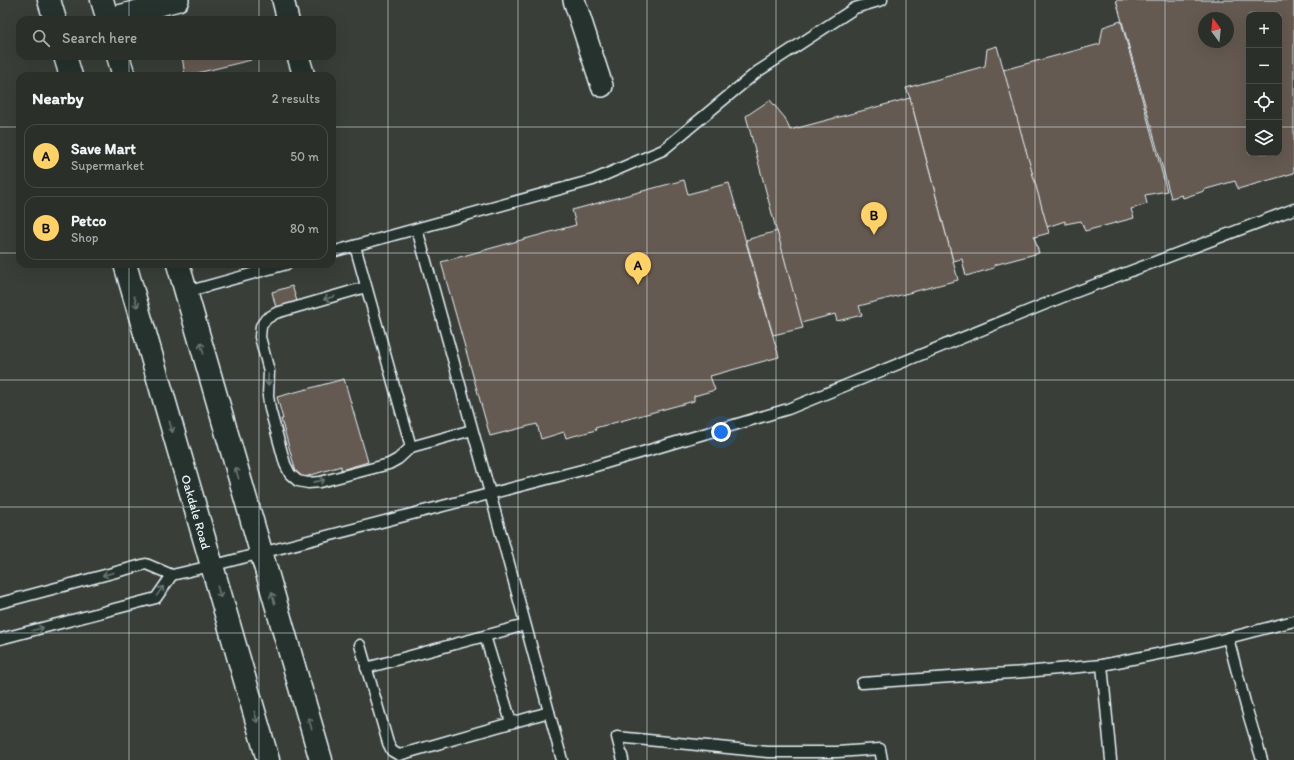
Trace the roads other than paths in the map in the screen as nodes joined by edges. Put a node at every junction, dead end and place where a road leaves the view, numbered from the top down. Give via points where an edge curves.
1 (49, 0) edge
2 (178, 0) edge
3 (283, 0) edge
4 (574, 0) edge
5 (882, 0) edge
6 (106, 13) edge
7 (54, 16) edge
8 (287, 16) edge
9 (67, 60) edge
10 (119, 60) edge
11 (299, 60) edge
12 (70, 72) edge
13 (123, 72) edge
14 (303, 72) edge
15 (602, 86) dead end
16 (1294, 209) edge
17 (416, 229) junction
18 (354, 246) junction
19 (336, 251) edge
20 (126, 268) edge
21 (179, 268) edge
22 (273, 268) edge
23 (366, 287) junction
24 (186, 292) junction
25 (472, 430) junction
26 (411, 447) junction
27 (490, 493) junction
28 (260, 553) junction
29 (211, 566) junction
30 (172, 575) junction
31 (0, 602) edge
32 (1294, 621) edge
33 (525, 625) junction
34 (485, 636) junction
35 (1228, 638) junction
36 (0, 639) edge
37 (360, 646) dead end
38 (1102, 664) junction
39 (366, 668) junction
40 (862, 683) dead end
41 (549, 712) junction
42 (512, 722) junction
43 (268, 760) edge
44 (321, 760) edge
45 (562, 760) edge
46 (623, 760) edge
47 (882, 760) edge
48 (1111, 760) edge
49 (1262, 760) edge

1 - 7 main road
2 - 6 street
3 - 8 street
4 - 15 street
5 - 17 lane via 855,8 757,72 663,150 593,180
9 - 12 main road
10 - 13 main road
11 - 14 street
16 - 27 lane via 1060,298 788,409 582,470
17 - 18 lane
17 - 25 lane
18 - 19 lane
18 - 23 lane
20 -> 29 main road, Oakdale Road
21 - 24 main road
22 - 24 lane
23 - 26 lane
23 -> 26 lane via 276,313 266,319 261,326 260,337 269,371 268,396 273,423 290,474 308,484 389,464
28 -> 24 main road
25 - 26 lane
25 - 27 lane
27 - 28 lane
27 - 33 lane
28 - 29 lane
44 -> 28 main road
29 - 30 lane
29 -> 43 main road, Oakdale Road
30 -> 31 lane via 146,564
36 -> 30 lane via 156,598
32 - 35 lane
33 - 34 lane
33 - 41 lane
34 - 39 lane
34 - 42 lane
35 - 38 lane via 1186,649
35 - 49 lane
37 - 39 lane
38 - 40 lane
38 - 48 lane
39 - 42 lane via 388,743 392,751 399,754
41 - 42 lane
41 - 45 lane
46 - 47 lane via 617,737 768,752 880,749

